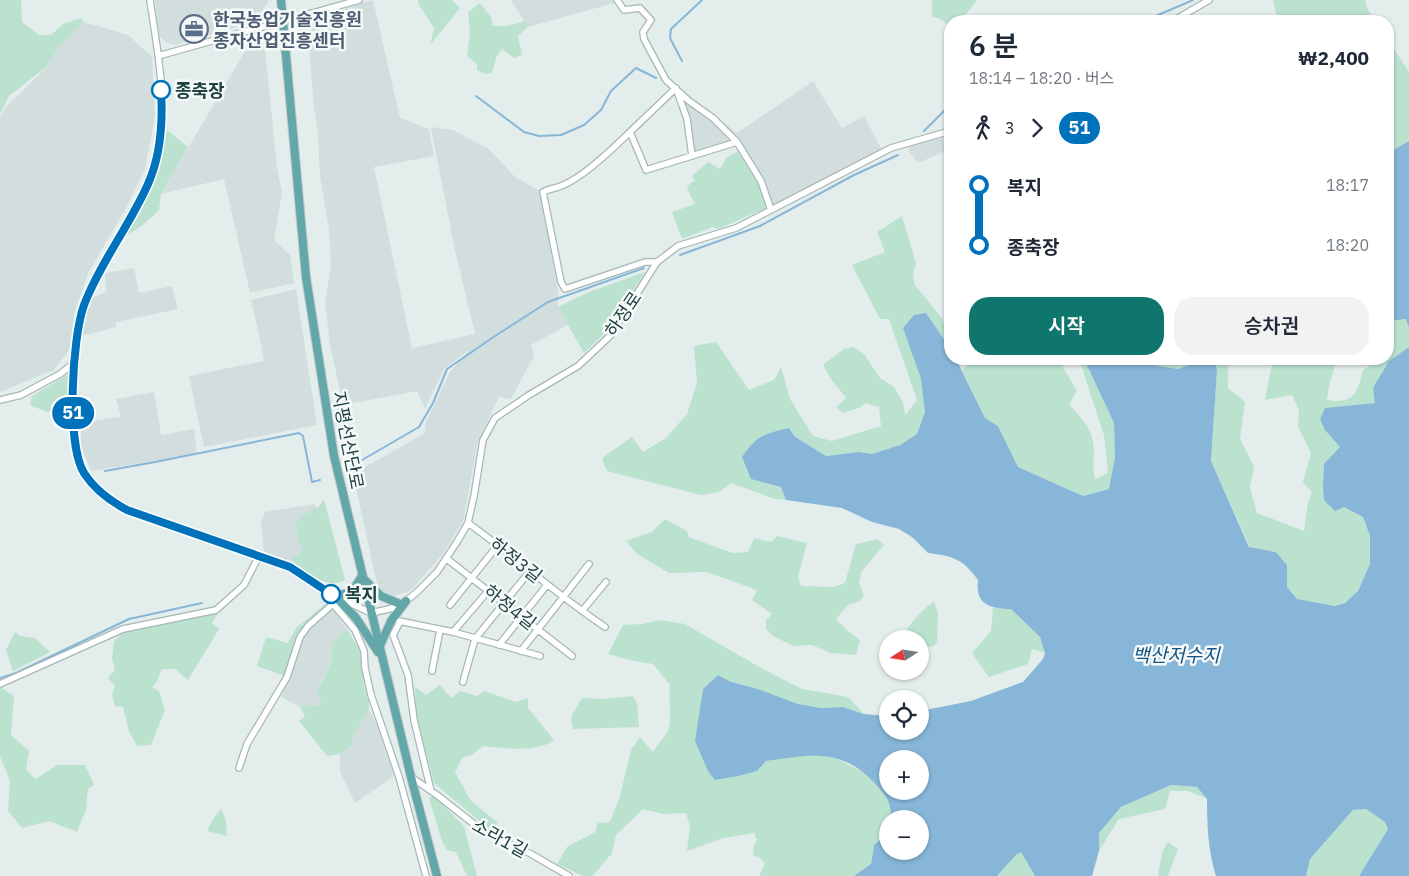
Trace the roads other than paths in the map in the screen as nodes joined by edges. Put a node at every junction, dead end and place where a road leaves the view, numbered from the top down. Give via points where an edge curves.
1 (150, 0) edge
2 (281, 0) edge
3 (359, 0) edge
4 (617, 0) edge
5 (1209, 0) edge
6 (1183, 15) edge
7 (283, 21) junction
8 (158, 56) junction
9 (676, 88) junction
10 (630, 132) junction
11 (944, 133) edge
12 (737, 142) junction
13 (692, 156) junction
14 (771, 210) junction
15 (657, 262) junction
16 (73, 364) junction
17 (0, 400) edge
18 (468, 523) junction
19 (498, 544) junction
20 (259, 556) junction
21 (447, 559) junction
22 (589, 564) dead end
23 (530, 571) junction
24 (362, 576) junction
25 (472, 577) junction
26 (606, 582) dead end
27 (547, 585) junction
28 (489, 590) junction
29 (564, 597) junction
30 (334, 600) junction
31 (505, 603) junction
32 (450, 605) dead end
33 (399, 607) junction
34 (582, 611) junction
35 (370, 613) junction
36 (522, 617) junction
37 (400, 622) junction
38 (605, 627) dead end
39 (538, 629) junction
40 (440, 630) junction
41 (453, 632) junction
42 (475, 639) junction
43 (499, 645) junction
44 (379, 648) junction
45 (521, 651) junction
46 (540, 656) dead end
47 (572, 656) dead end
48 (382, 658) junction
49 (432, 671) dead end
50 (463, 682) dead end
51 (0, 684) edge
52 (239, 768) dead end
53 (411, 777) junction
54 (431, 791) junction
55 (426, 876) edge
56 (437, 876) edge
57 (569, 876) edge

1 - 8 street
2 - 7 main road, 지평선산단로
3 - 7 street
4 - 9 street via 624,10 640,8 651,20 643,32 644,38 666,80
5 - 6 street
7 - 8 street
7 - 24 main road, 지평선산단로 via 306,277 334,456
8 - 16 street via 162,109 158,151 148,183 84,305
9 - 10 street
9 - 12 street
9 - 13 street via 687,119
10 - 13 street via 646,170
10 - 15 street via 580,175 558,188 543,192 561,282 565,289 644,262
11 - 14 street, 하정로 via 891,148
12 - 13 street
12 - 14 street via 761,181
14 - 15 street, 하정로 via 736,228 678,246
15 - 18 street, 하정로 via 611,335 578,366 495,418 483,440
16 - 17 street via 22,395
16 - 20 street via 74,444 84,472 99,492 127,510
18 - 19 street, 하정3길
18 - 21 street, 하정로
19 - 23 street, 하정3길
19 - 25 street
20 - 30 street via 290,567
20 - 51 street via 244,585 216,610 124,629
21 - 25 street, 하정4길
21 - 33 street, 하정로
22 - 29 street
23 - 27 street, 하정3길
23 - 31 street
24 - 30 main road via 354,590
24 - 33 main road via 381,596
24 - 35 main road, 지평선산단로
25 - 28 street, 하정4길
25 - 32 street
26 - 34 street
27 - 29 street, 하정3길
27 - 36 street
28 - 31 street, 하정4길
28 - 41 street
29 - 34 street, 하정3길
29 - 39 street
30 - 35 street
30 - 48 main road via 356,618
30 - 52 street via 300,637 287,677 247,744
30 - 55 street via 355,630 364,651 371,695 399,777
31 - 36 street, 하정4길
31 - 42 street
33 - 35 street
33 - 37 street
33 - 44 main road
34 - 38 street, 하정3길
35 - 44 main road, 지평선산단로
36 - 39 street, 하정4길
36 - 43 street
37 - 40 street
37 - 54 street via 393,635 408,675 414,720
39 - 45 street
39 - 47 street, 하정4길
40 - 41 street
40 - 49 street
41 - 42 street
42 - 43 street
42 - 50 street
43 - 45 street
44 - 48 main road, 지평선산단로
45 - 46 street
48 - 53 main road, 지평선산단로
53 - 54 street, 소라1길
53 - 56 main road, 지평선산단로
54 - 57 street, 소라1길 via 484,832

